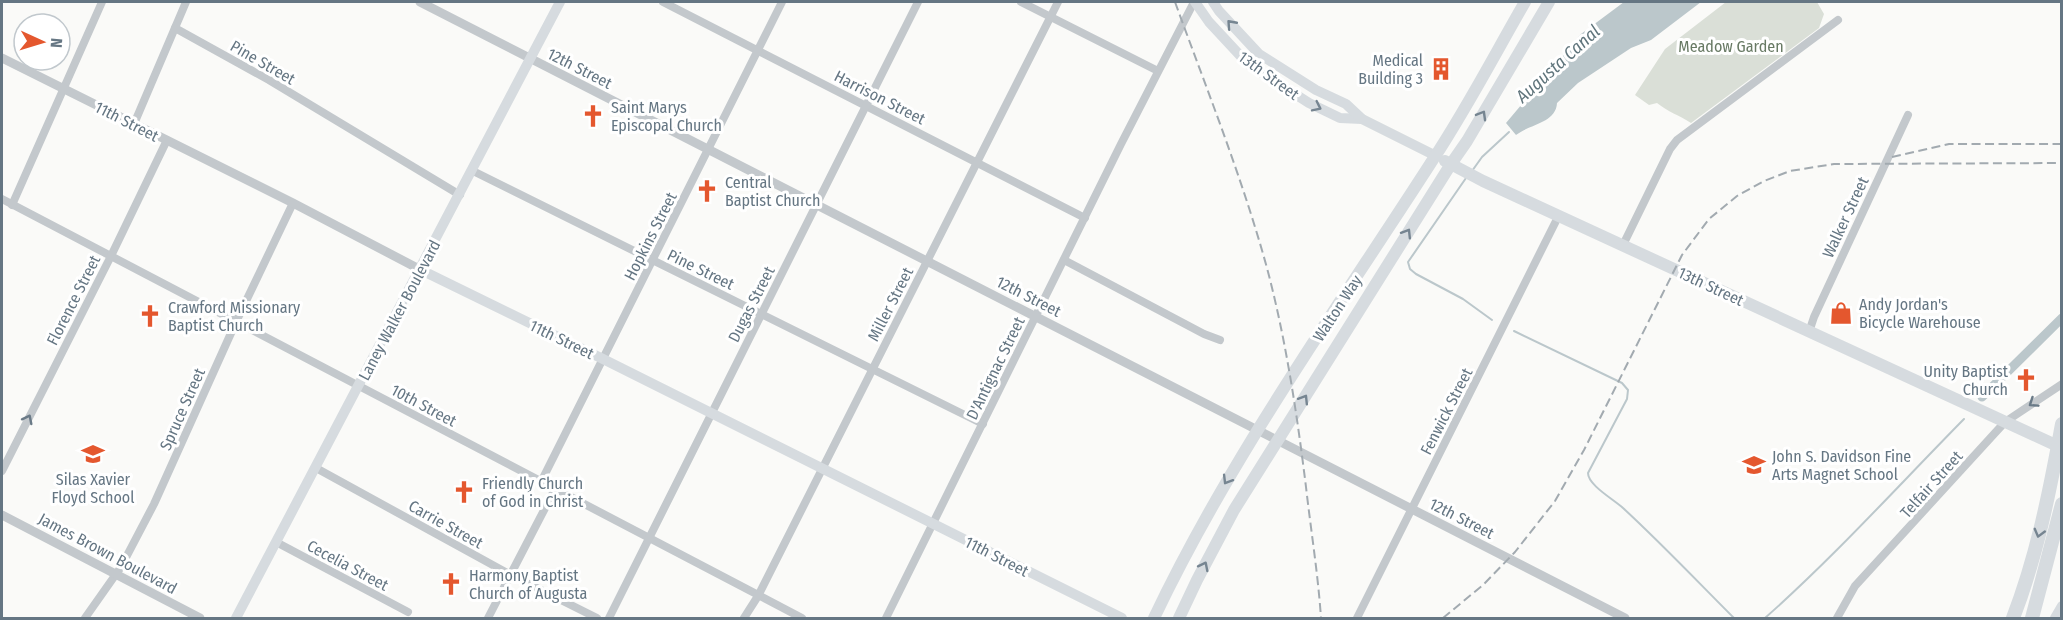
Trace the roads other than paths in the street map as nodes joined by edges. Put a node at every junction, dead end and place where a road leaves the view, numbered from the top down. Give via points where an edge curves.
1 (102, 2) edge
2 (186, 2) edge
3 (420, 2) edge
4 (561, 2) edge
5 (663, 2) edge
6 (782, 2) edge
7 (918, 2) edge
8 (1021, 2) edge
9 (1058, 2) edge
10 (1195, 2) edge
11 (1213, 2) edge
12 (1525, 2) edge
13 (1548, 2) edge
14 (1051, 16) junction
15 (1838, 20) dead end
16 (175, 27) junction
17 (758, 50) junction
18 (2, 58) edge
19 (531, 60) junction
20 (1158, 71) junction
21 (64, 89) junction
22 (866, 105) junction
23 (1908, 115) dead end
24 (1362, 119) junction
25 (134, 124) junction
26 (167, 140) junction
27 (708, 149) junction
28 (1436, 156) junction
29 (977, 162) junction
30 (1451, 164) junction
31 (473, 171) junction
32 (460, 195) junction
33 (2, 199) edge
34 (292, 203) junction
35 (12, 204) junction
36 (816, 204) junction
37 (1559, 215) junction
38 (1085, 218) junction
39 (1623, 245) junction
40 (111, 256) junction
41 (652, 260) junction
42 (1064, 260) junction
43 (927, 261) junction
44 (421, 270) junction
45 (762, 314) junction
46 (1036, 316) junction
47 (236, 322) junction
48 (1809, 332) junction
49 (1220, 340) dead end
50 (603, 358) junction
51 (873, 369) junction
52 (2061, 384) edge
53 (359, 386) junction
54 (712, 413) junction
55 (2005, 422) junction
56 (983, 424) junction
57 (2061, 424) edge
58 (1258, 430) junction
59 (1278, 440) junction
60 (2061, 448) edge
61 (316, 468) junction
62 (822, 468) junction
63 (2, 471) edge
64 (541, 482) junction
65 (555, 489) junction
66 (2061, 504) edge
67 (1412, 509) junction
68 (2, 515) edge
69 (933, 524) junction
70 (649, 538) junction
71 (276, 542) junction
72 (115, 574) junction
73 (511, 575) junction
74 (758, 596) junction
75 (2061, 606) edge
76 (408, 612) dead end
77 (85, 618) edge
78 (200, 618) edge
79 (236, 618) edge
80 (488, 618) edge
81 (597, 618) edge
82 (609, 618) edge
83 (744, 618) edge
84 (802, 618) edge
85 (886, 618) edge
86 (1122, 618) edge
87 (1154, 618) edge
88 (1179, 618) edge
89 (1357, 618) edge
90 (1625, 618) edge
91 (1837, 618) edge
92 (2013, 618) edge
93 (2032, 618) edge
94 (2055, 618) edge

1 - 21 street
2 - 16 street
3 - 19 street, 12th Street
4 - 19 main road, Laney Walker Boulevard
5 - 17 street, Harrison Street
6 - 17 street, Hopkins Street
7 - 22 street, Dugas Street
8 - 14 street
9 - 14 street, Miller Street
10 - 20 street, D'Antignac Street
10 -> 24 main road, 13th Street via 1248,64 1319,108 1340,118
24 -> 11 main road, 13th Street via 1346,104 1259,54
12 - 28 main road, Walton Way
30 -> 13 main road, Walton Way
14 - 20 street
14 - 29 street, Miller Street
15 - 39 street via 1677,140
16 - 25 street
16 - 32 street, Pine Street
17 - 22 street, Harrison Street
17 - 27 street, Hopkins Street
18 - 21 street, 11th Street
19 - 27 street, 12th Street
19 - 31 main road, Laney Walker Boulevard
20 - 38 street, D'Antignac Street
21 - 25 street, 11th Street
21 - 35 street
22 - 29 street, Harrison Street
22 - 36 street, Dugas Street
23 - 48 street, Walker Street
24 - 28 main road, 13th Street
25 - 26 street, 11th Street
26 - 34 street, 11th Street
26 - 40 street, Florence Street
27 - 36 street, 12th Street
27 - 41 street, Hopkins Street
28 - 30 main road, 13th Street
28 - 58 main road, Walton Way
29 - 38 street, Harrison Street
29 - 43 street, Miller Street
30 - 37 main road, 13th Street
59 -> 30 main road, Walton Way
31 - 32 main road, Laney Walker Boulevard
31 - 41 street, Pine Street
32 - 44 main road, Laney Walker Boulevard
33 - 35 street, 10th Street
34 - 44 street, 11th Street
34 - 47 street, Spruce Street
35 - 40 street, 10th Street
36 - 43 street, 12th Street
36 - 45 street, Dugas Street
37 - 39 main road, 13th Street
37 - 67 street, Fenwick Street
38 - 42 street, D'Antignac Street
39 - 48 main road, 13th Street
40 - 47 street, 10th Street
63 -> 40 street, Florence Street
41 - 45 street, Pine Street
41 - 50 street, Hopkins Street
42 - 46 street, D'Antignac Street
42 - 49 street
43 - 46 street, 12th Street
43 - 51 street, Miller Street
44 - 50 main road, 11th Street
44 - 53 main road, Laney Walker Boulevard
45 - 51 street, Pine Street
45 - 54 street, Dugas Street
46 - 56 street, D'Antignac Street
46 - 58 street, 12th Street
47 - 53 street, 10th Street
47 - 72 street, Spruce Street via 154,504
48 - 55 main road, 13th Street
50 - 54 main road, 11th Street
50 - 64 street, Hopkins Street
51 - 56 street, Pine Street
51 - 62 street, Miller Street
52 -> 55 street, Telfair Street
53 - 61 main road, Laney Walker Boulevard
53 - 64 street, 10th Street
54 - 62 main road, 11th Street
54 - 70 street, Dugas Street
55 - 60 main road, 13th Street
55 - 91 street, Telfair Street via 1855,586
56 - 69 street, D'Antignac Street
57 -> 92 highway via 2033,558
58 - 59 street, 12th Street
58 -> 87 main road, Walton Way via 1198,530
59 - 67 street, 12th Street
88 -> 59 main road, Walton Way via 1219,537
61 - 71 main road, Laney Walker Boulevard
61 - 73 street, Carrie Street
62 - 69 main road, 11th Street
62 - 74 street, Miller Street
64 - 65 street, 10th Street
65 - 70 street, 10th Street
65 - 73 street
66 - 93 highway
67 - 89 street, Fenwick Street
67 - 90 street, 12th Street
68 - 72 street, James Brown Boulevard
69 - 85 street, D'Antignac Street
69 - 86 main road, 11th Street
70 - 74 street, 10th Street
70 - 82 street, Dugas Street
71 - 76 street, Cecelia Street
71 - 79 main road, Laney Walker Boulevard
72 - 77 street, Spruce Street
72 - 78 street, James Brown Boulevard
73 - 80 street
73 - 81 street, Carrie Street
74 - 83 street, Miller Street
74 - 84 street, 10th Street
75 - 94 main road

